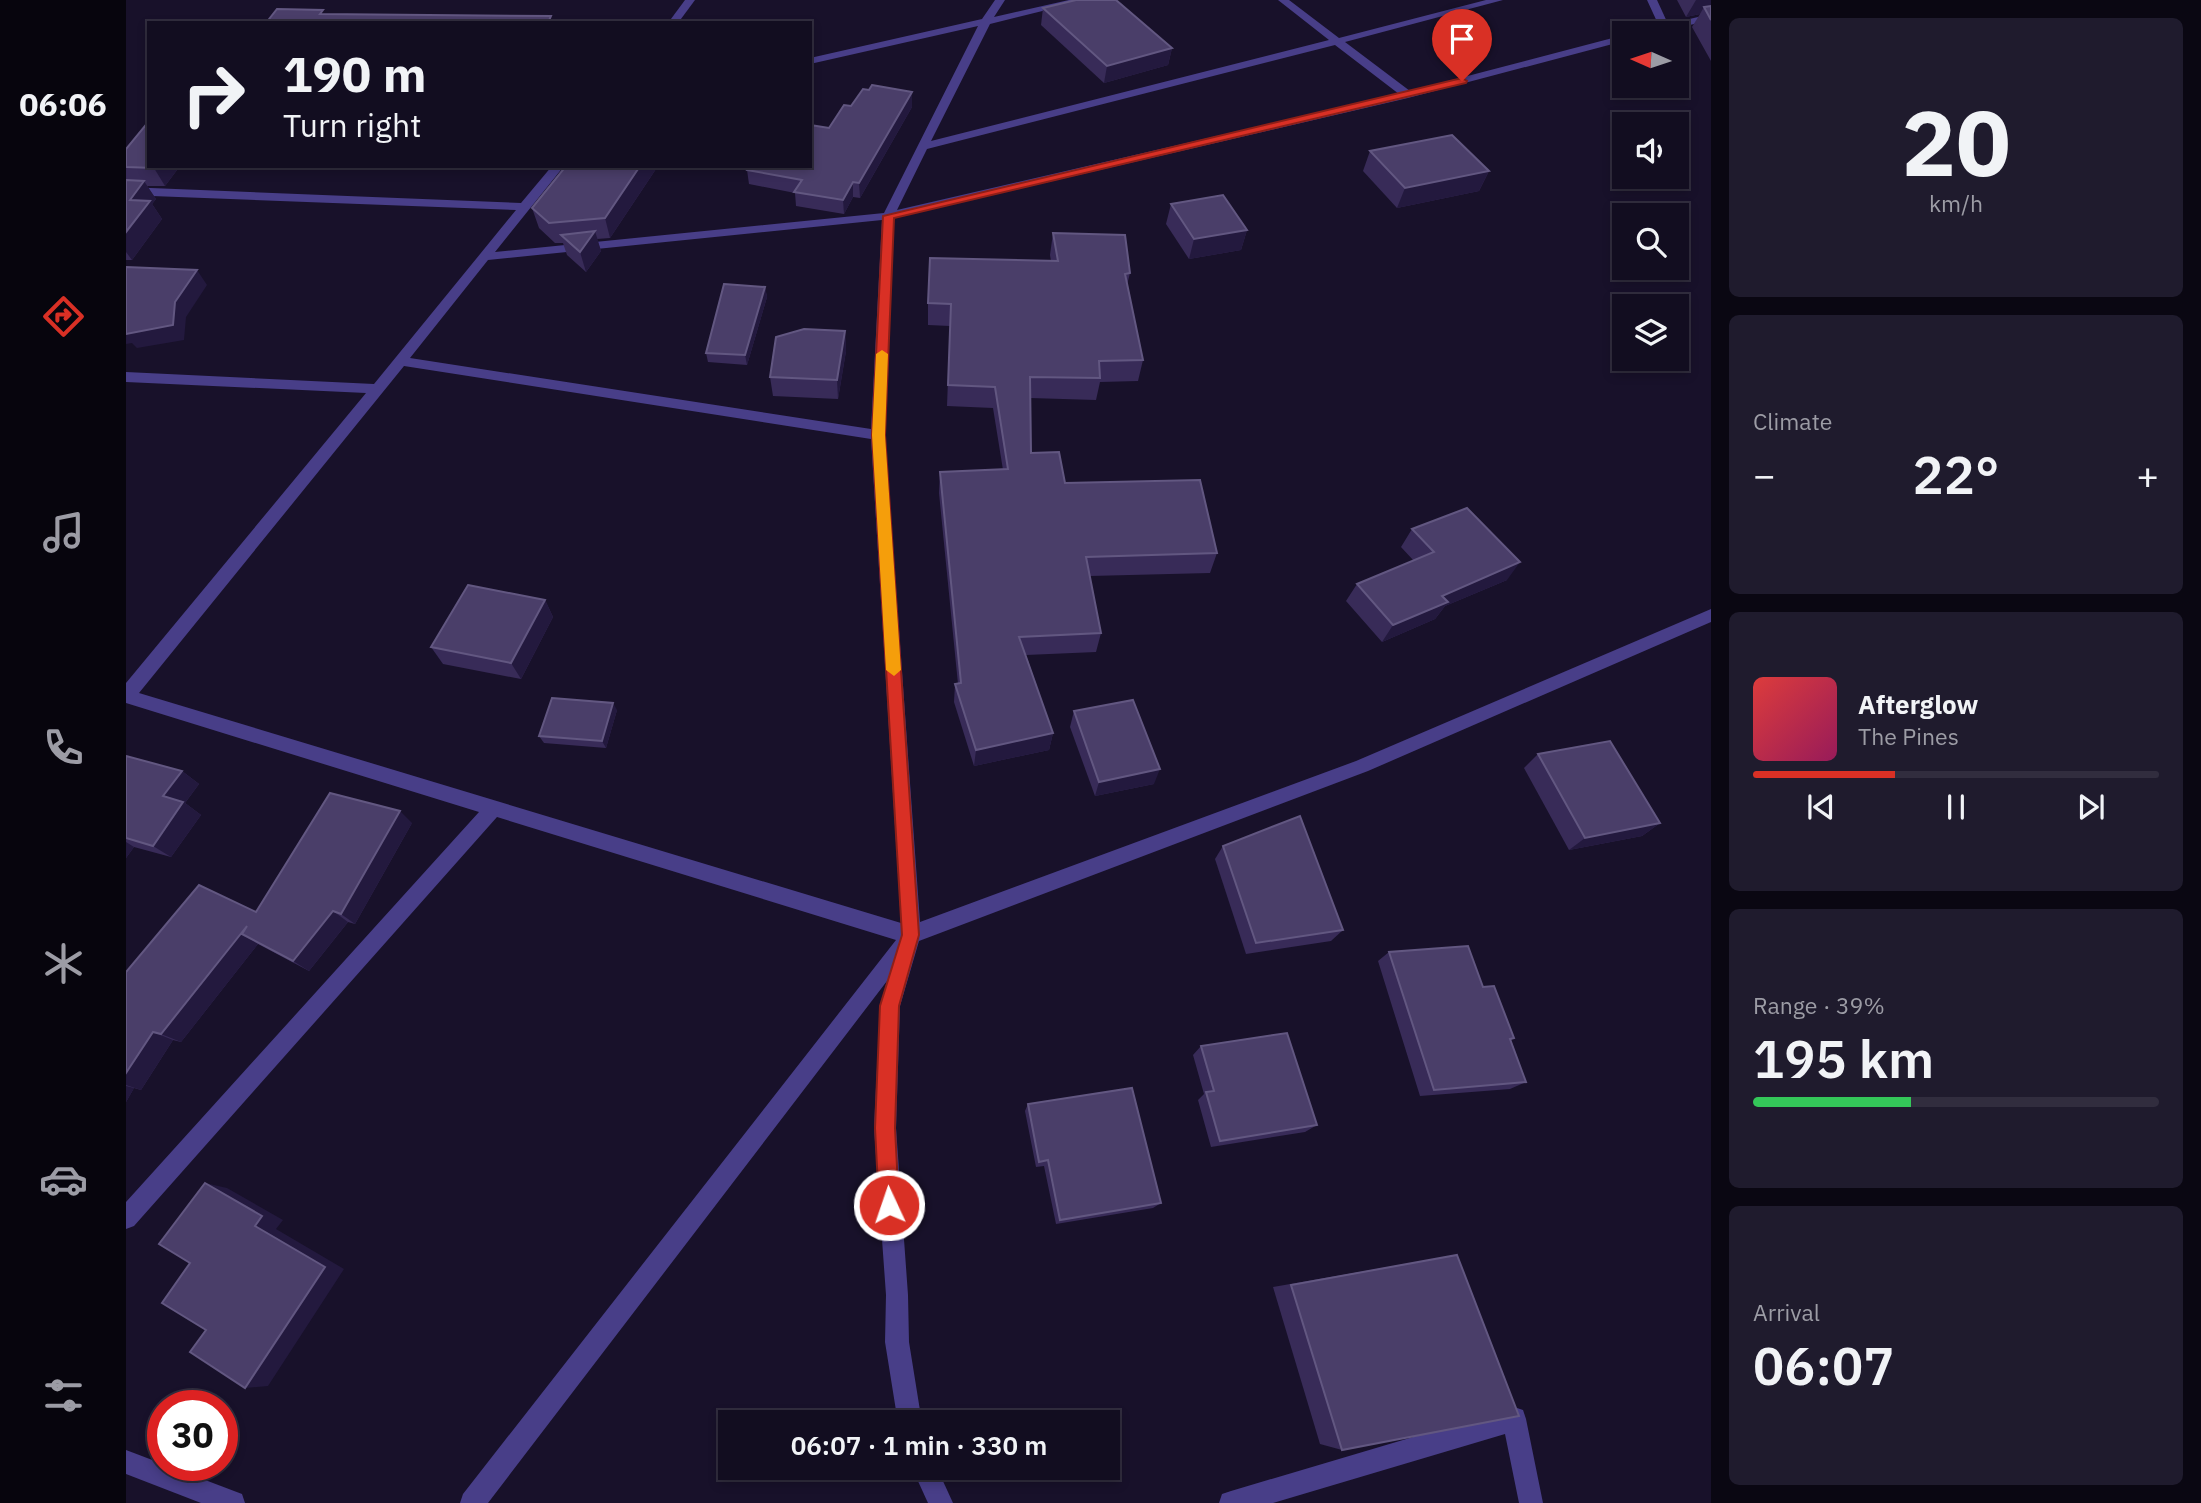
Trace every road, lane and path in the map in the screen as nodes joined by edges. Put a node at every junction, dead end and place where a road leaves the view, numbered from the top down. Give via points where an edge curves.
1 (691, 0) edge
2 (1000, 0) edge
3 (1082, 0) edge
4 (1283, 0) edge
5 (1498, 0) edge
6 (1652, 0) edge
7 (1711, 17) edge
8 (675, 21) edge
9 (1662, 21) edge
10 (1689, 22) edge
11 (985, 23) junction
12 (1338, 40) junction
13 (1612, 41) edge
14 (812, 61) edge
15 (1408, 95) junction
16 (923, 147) junction
17 (556, 168) edge
18 (126, 191) edge
19 (525, 207) junction
20 (888, 216) junction
21 (482, 257) junction
22 (402, 360) junction
23 (126, 377) edge
24 (379, 389) junction
25 (878, 435) junction
26 (1711, 615) edge
27 (134, 678) edge
28 (126, 695) edge
29 (494, 808) junction
30 (911, 935) junction
31 (126, 1219) edge
32 (905, 1410) edge
33 (126, 1462) edge
34 (930, 1480) edge
35 (233, 1503) edge
36 (472, 1503) edge
37 (941, 1503) edge
38 (1231, 1503) edge
39 (1531, 1503) edge

1 - 8 street
2 - 11 street
3 - 11 street
4 - 12 street
5 - 12 street
6 - 9 street
7 - 10 street
11 - 14 street
11 - 16 street
12 - 15 street
12 - 16 street
13 - 15 street
15 - 20 street
16 - 20 street
17 - 19 street
18 - 19 street
19 - 21 street
20 - 21 street
20 - 25 street
21 - 22 street
22 - 24 street
22 - 25 street
23 - 24 street
24 - 27 street
25 - 30 street
26 - 30 street via 1362,766
27 - 28 street
28 - 29 street
29 - 30 street
29 - 31 street
30 - 32 street via 890,1006 885,1128
30 - 36 street
33 - 35 street
34 - 37 street
38 - 39 street via 1514,1419

